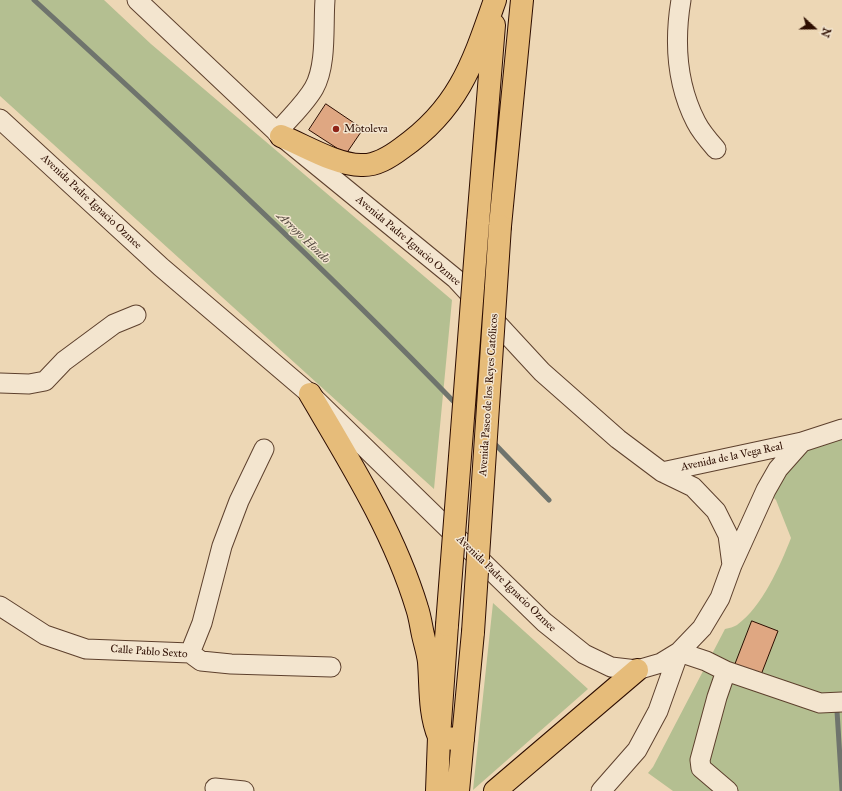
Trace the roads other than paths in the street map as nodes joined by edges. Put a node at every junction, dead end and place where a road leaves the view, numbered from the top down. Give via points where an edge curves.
1 (137, 0) edge
2 (325, 0) edge
3 (496, 0) edge
4 (522, 0) edge
5 (681, 0) edge
6 (0, 119) edge
7 (279, 134) junction
8 (716, 149) dead end
9 (136, 315) dead end
10 (0, 383) edge
11 (310, 394) junction
12 (842, 429) edge
13 (802, 442) junction
14 (264, 449) dead end
15 (662, 472) junction
16 (732, 565) junction
17 (0, 606) edge
18 (679, 652) junction
19 (190, 653) junction
20 (331, 667) dead end
21 (641, 669) junction
22 (726, 671) junction
23 (842, 702) edge
24 (658, 711) junction
25 (439, 737) junction
26 (463, 740) junction
27 (215, 788) dead end
28 (244, 791) edge
29 (437, 791) edge
30 (458, 791) edge
31 (495, 791) edge
32 (601, 791) edge
33 (728, 791) edge

1 - 7 street, Avenida Padre Ignacio Ozmee
2 - 7 street via 319,78 314,89
3 - 7 main road via 468,73 453,97 438,118 421,135 390,157 361,166 346,163
3 - 25 main road, bridge
4 - 26 main road, Avenida Paseo de los Reyes Católicos, bridge via 500,226 473,632
5 - 8 street via 677,59 683,93 697,123
6 - 11 street, Avenida Padre Ignacio Ozmee via 161,266
7 - 15 street, Avenida Padre Ignacio Ozmee via 456,279 542,372 618,439
9 - 10 street via 114,324 64,361 45,381 29,384
11 - 21 street, Avenida Padre Ignacio Ozmee via 544,622 584,654 611,667
11 - 25 main road via 376,510 410,586 429,660 431,699 435,728
12 - 13 street, Avenida de la Vega Real
13 - 15 street, Avenida de la Vega Real
13 - 16 street, Avenida de la Vega Real via 778,469 766,490
14 - 19 street via 222,546 202,623
15 - 16 street, Avenida Padre Ignacio Ozmee via 693,487 716,511 728,535
16 - 18 street, Avenida Padre Ignacio Ozmee via 720,598 702,628
17 - 19 street, Calle Pablo Sexto via 45,635 86,649
18 - 21 street, Avenida Padre Ignacio Ozmee via 661,663
18 - 22 street
18 - 24 street
19 - 20 street, Calle Pablo Sexto via 201,661 231,664
21 - 24 street via 654,683
21 - 31 main road
22 - 23 street via 820,703
22 - 33 street via 700,760 701,768
24 - 32 street via 637,750
25 - 26 main road
25 - 29 main road
26 - 30 main road, Avenida Paseo de los Reyes Católicos
27 - 28 street

